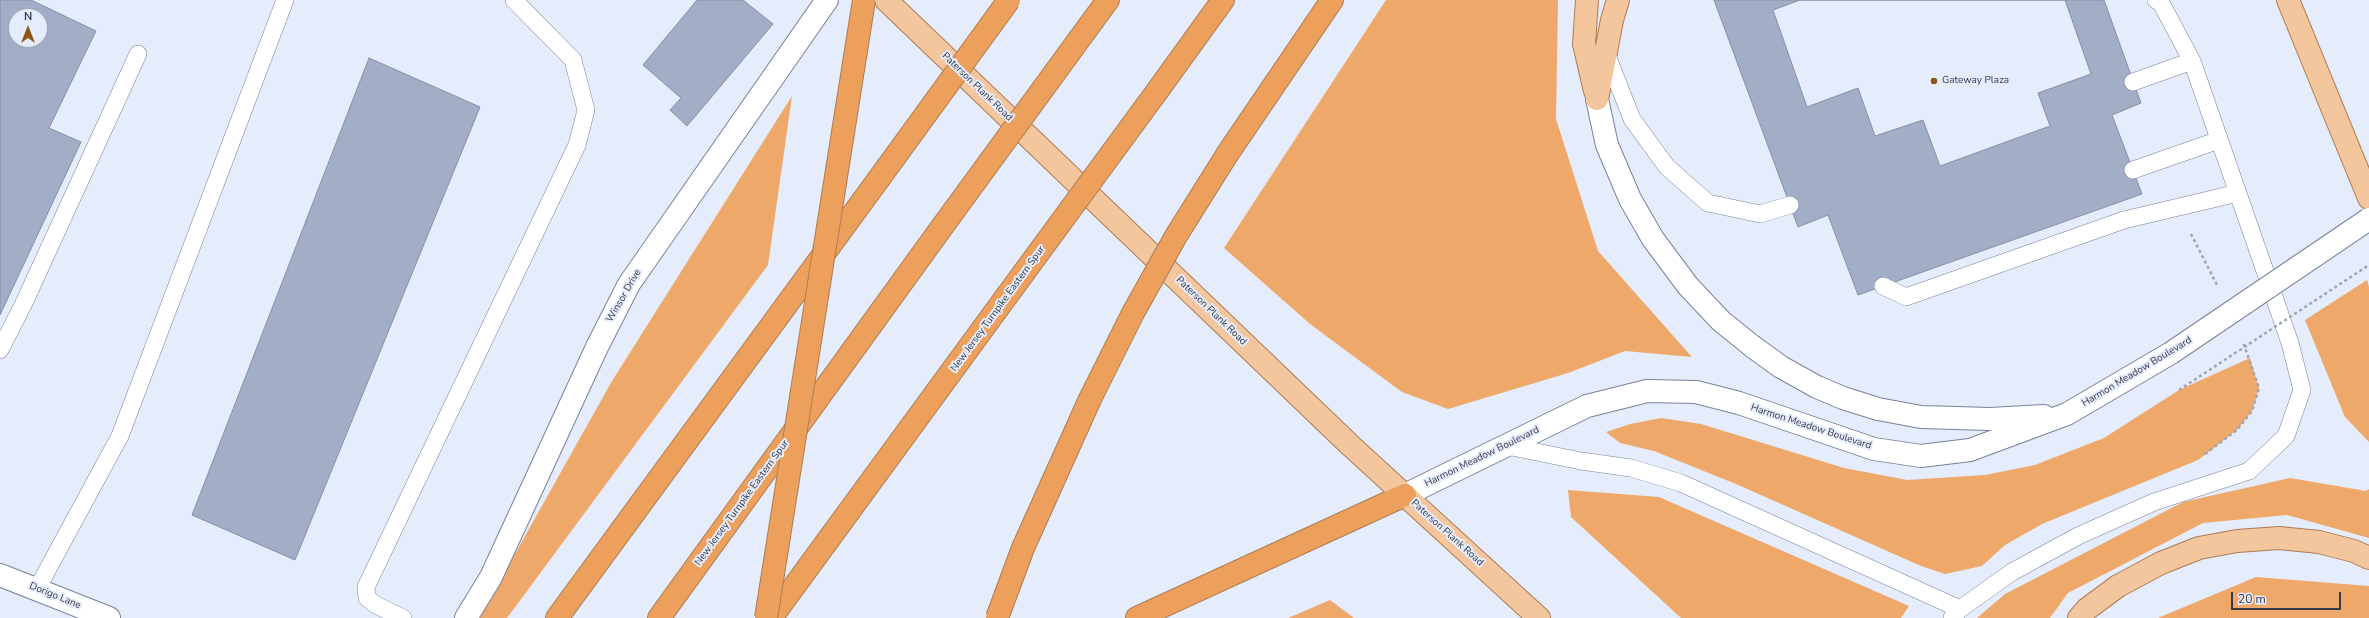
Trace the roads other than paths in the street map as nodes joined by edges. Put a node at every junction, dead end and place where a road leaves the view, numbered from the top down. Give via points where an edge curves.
1 (285, 0) edge
2 (514, 0) edge
3 (827, 0) edge
4 (864, 0) edge
5 (886, 0) edge
6 (1009, 0) edge
7 (1108, 0) edge
8 (1223, 0) edge
9 (1332, 0) edge
10 (1587, 0) edge
11 (1618, 0) edge
12 (2156, 0) edge
13 (2288, 0) edge
14 (1606, 53) junction
15 (138, 54) dead end
16 (2192, 62) junction
17 (2133, 82) dead end
18 (1597, 100) junction
19 (2219, 140) junction
20 (2133, 170) dead end
21 (2238, 193) junction
22 (2369, 198) edge
23 (1790, 205) dead end
24 (2369, 220) edge
25 (1883, 286) dead end
26 (0, 350) edge
27 (2067, 414) junction
28 (1507, 446) junction
29 (1405, 494) junction
30 (2369, 558) edge
31 (0, 575) edge
32 (37, 590) junction
33 (1956, 614) edge
34 (109, 618) edge
35 (403, 618) edge
36 (466, 618) edge
37 (557, 618) edge
38 (659, 618) edge
39 (766, 618) edge
40 (771, 618) edge
41 (996, 618) edge
42 (1137, 618) edge
43 (1539, 618) edge
44 (2079, 618) edge

1 - 32 lane via 120,436
2 - 35 lane via 573,60 586,110 577,145 366,587 367,598
3 - 36 street, Winsor Drive via 629,284 597,347 491,577
4 - 39 highway, bridge
5 - 29 main road, Paterson Plank Road via 1351,446
6 - 37 highway, bridge
7 - 38 highway, New Jersey Turnpike Eastern Spur, bridge
8 - 40 highway, New Jersey Turnpike Eastern Spur, bridge
9 - 41 highway, bridge via 1228,153 1172,242 1133,313 1041,504
10 - 18 main road via 1584,44
11 - 14 main road
12 - 16 lane via 2161,3
13 - 22 main road
14 - 18 main road
14 - 23 lane via 1632,119 1667,168 1708,203 1760,214
15 - 26 lane
16 - 17 lane
16 - 19 lane
18 - 27 street via 1607,145 1630,199 1653,239 1688,286 1721,321 1781,366 1817,387 1843,398 1878,409 1921,417 1990,419
19 - 20 lane
19 - 21 lane
21 - 25 lane via 2124,220 1906,297
21 - 33 lane via 2290,343 2302,390 2286,436 2249,471 2154,502 2078,536 2012,572
24 - 27 street, Harmon Meadow Boulevard, bridge via 2171,353
27 - 28 street, Harmon Meadow Boulevard via 1970,450 1921,456 1874,449 1740,403 1696,392 1647,391 1587,406
28 - 29 street, Harmon Meadow Boulevard
28 - 33 lane via 1630,468 1681,483
29 - 42 highway
29 - 43 main road, Paterson Plank Road
30 - 44 main road via 2319,542 2279,538 2237,541 2199,548 2161,562 2118,586
31 - 32 street, Dorigo Lane
32 - 34 street, Dorigo Lane

